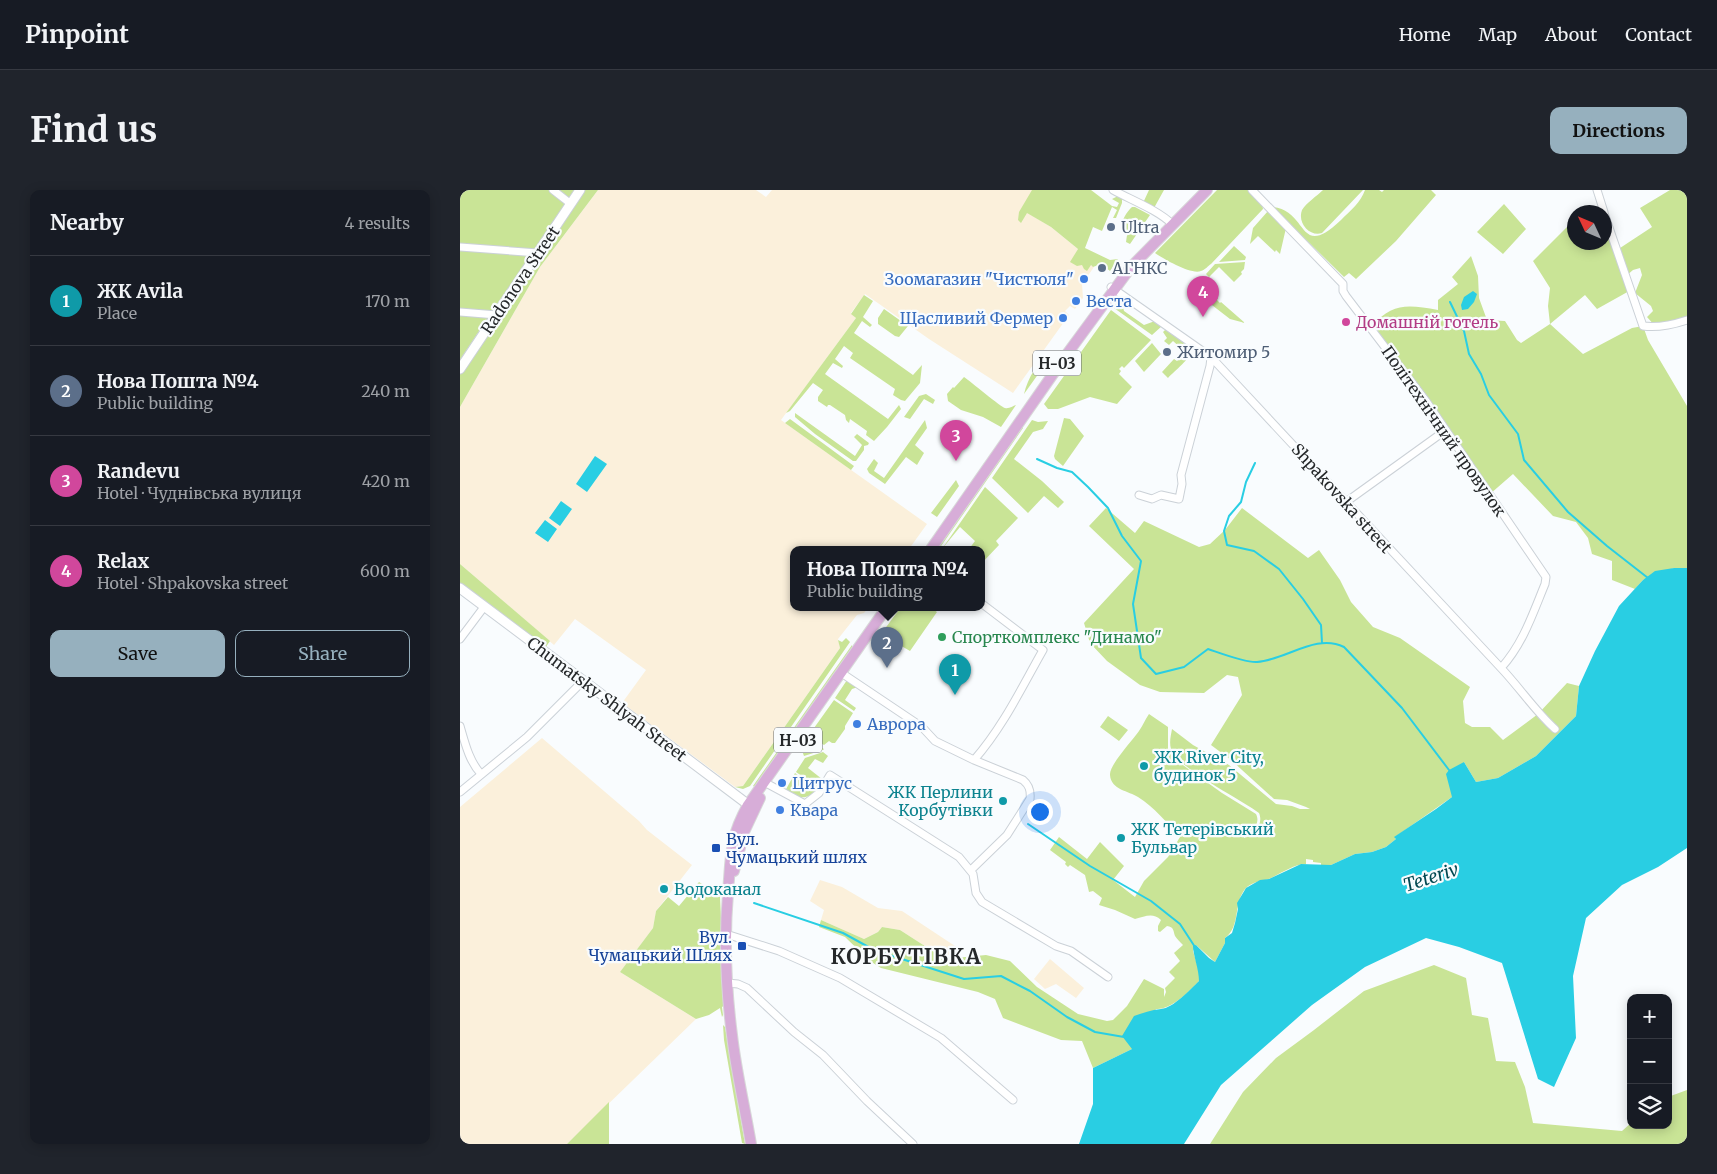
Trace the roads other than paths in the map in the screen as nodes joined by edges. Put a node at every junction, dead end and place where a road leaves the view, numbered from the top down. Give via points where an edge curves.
1 (553, 190) edge
2 (580, 190) edge
3 (1113, 190) edge
4 (1201, 190) edge
5 (1207, 190) edge
6 (1252, 190) edge
7 (1597, 190) edge
8 (571, 204) junction
9 (1602, 205) edge
10 (1171, 222) junction
11 (1612, 236) edge
12 (460, 247) edge
13 (538, 253) junction
14 (1112, 288) junction
15 (460, 312) edge
16 (497, 315) junction
17 (1687, 320) edge
18 (1211, 357) junction
19 (460, 369) edge
20 (1446, 430) junction
21 (1139, 494) dead end
22 (1346, 502) junction
23 (929, 546) edge
24 (934, 546) edge
25 (460, 588) edge
26 (985, 606) edge
27 (484, 607) junction
28 (884, 611) edge
29 (888, 611) edge
30 (460, 640) edge
31 (1501, 668) junction
32 (842, 673) junction
33 (583, 681) junction
34 (460, 726) edge
35 (1556, 729) dead end
36 (974, 760) junction
37 (481, 774) junction
38 (766, 783) junction
39 (460, 792) edge
40 (751, 807) junction
41 (971, 870) junction
42 (726, 934) junction
43 (1108, 977) dead end
44 (727, 983) junction
45 (1013, 1100) dead end
46 (751, 1144) edge
47 (913, 1144) edge

1 - 8 street
2 - 8 street, Radonova Street
3 - 10 street via 1162,214
4 - 10 main road, Н-03
5 - 10 main road, Н-03
6 - 20 street, Політехнічний провулок via 1343,284 1346,296
7 - 9 street
8 - 13 street, Radonova Street
10 - 14 main road, Н-03 via 1130,261
11 - 17 street via 1643,326 1673,325
12 - 13 street
13 - 16 street, Radonova Street
14 - 18 street, Shpakovska street
14 - 23 main road, Н-03
14 - 24 main road, Н-03
15 - 16 street
16 - 19 street, Radonova Street
18 - 21 street via 1181,475 1179,498 1161,495 1152,499
18 - 22 street, Shpakovska street
20 - 22 street
20 - 31 street, Політехнічний провулок via 1546,577 1528,625 1511,657
22 - 31 street, Shpakovska street
25 - 27 street, Chumatsky Shlyah Street
26 - 36 street via 1043,650 988,745
27 - 30 street
27 - 33 street, Chumatsky Shlyah Street
28 - 32 main road, Н-03
29 - 32 main road, Н-03
31 - 35 street, Shpakovska street via 1538,714
32 - 36 street via 922,728 935,741
32 - 38 main road, Н-03
33 - 37 street via 527,737
33 - 40 street, Chumatsky Shlyah Street
34 - 37 street via 468,752
36 - 41 street via 1026,783 1031,794 1007,835
37 - 39 street
38 - 40 main road, Н-03
38 - 41 street via 805,804 819,793 830,775 959,857
40 - 42 main road, Н-03 via 739,821 732,845
41 - 43 street via 976,893 982,902 1056,946 1071,950
42 - 44 main road, Н-03
42 - 45 street via 779,951 840,978 941,1038
44 - 46 main road, Н-03 via 734,1053
44 - 47 street via 747,988 823,1055

